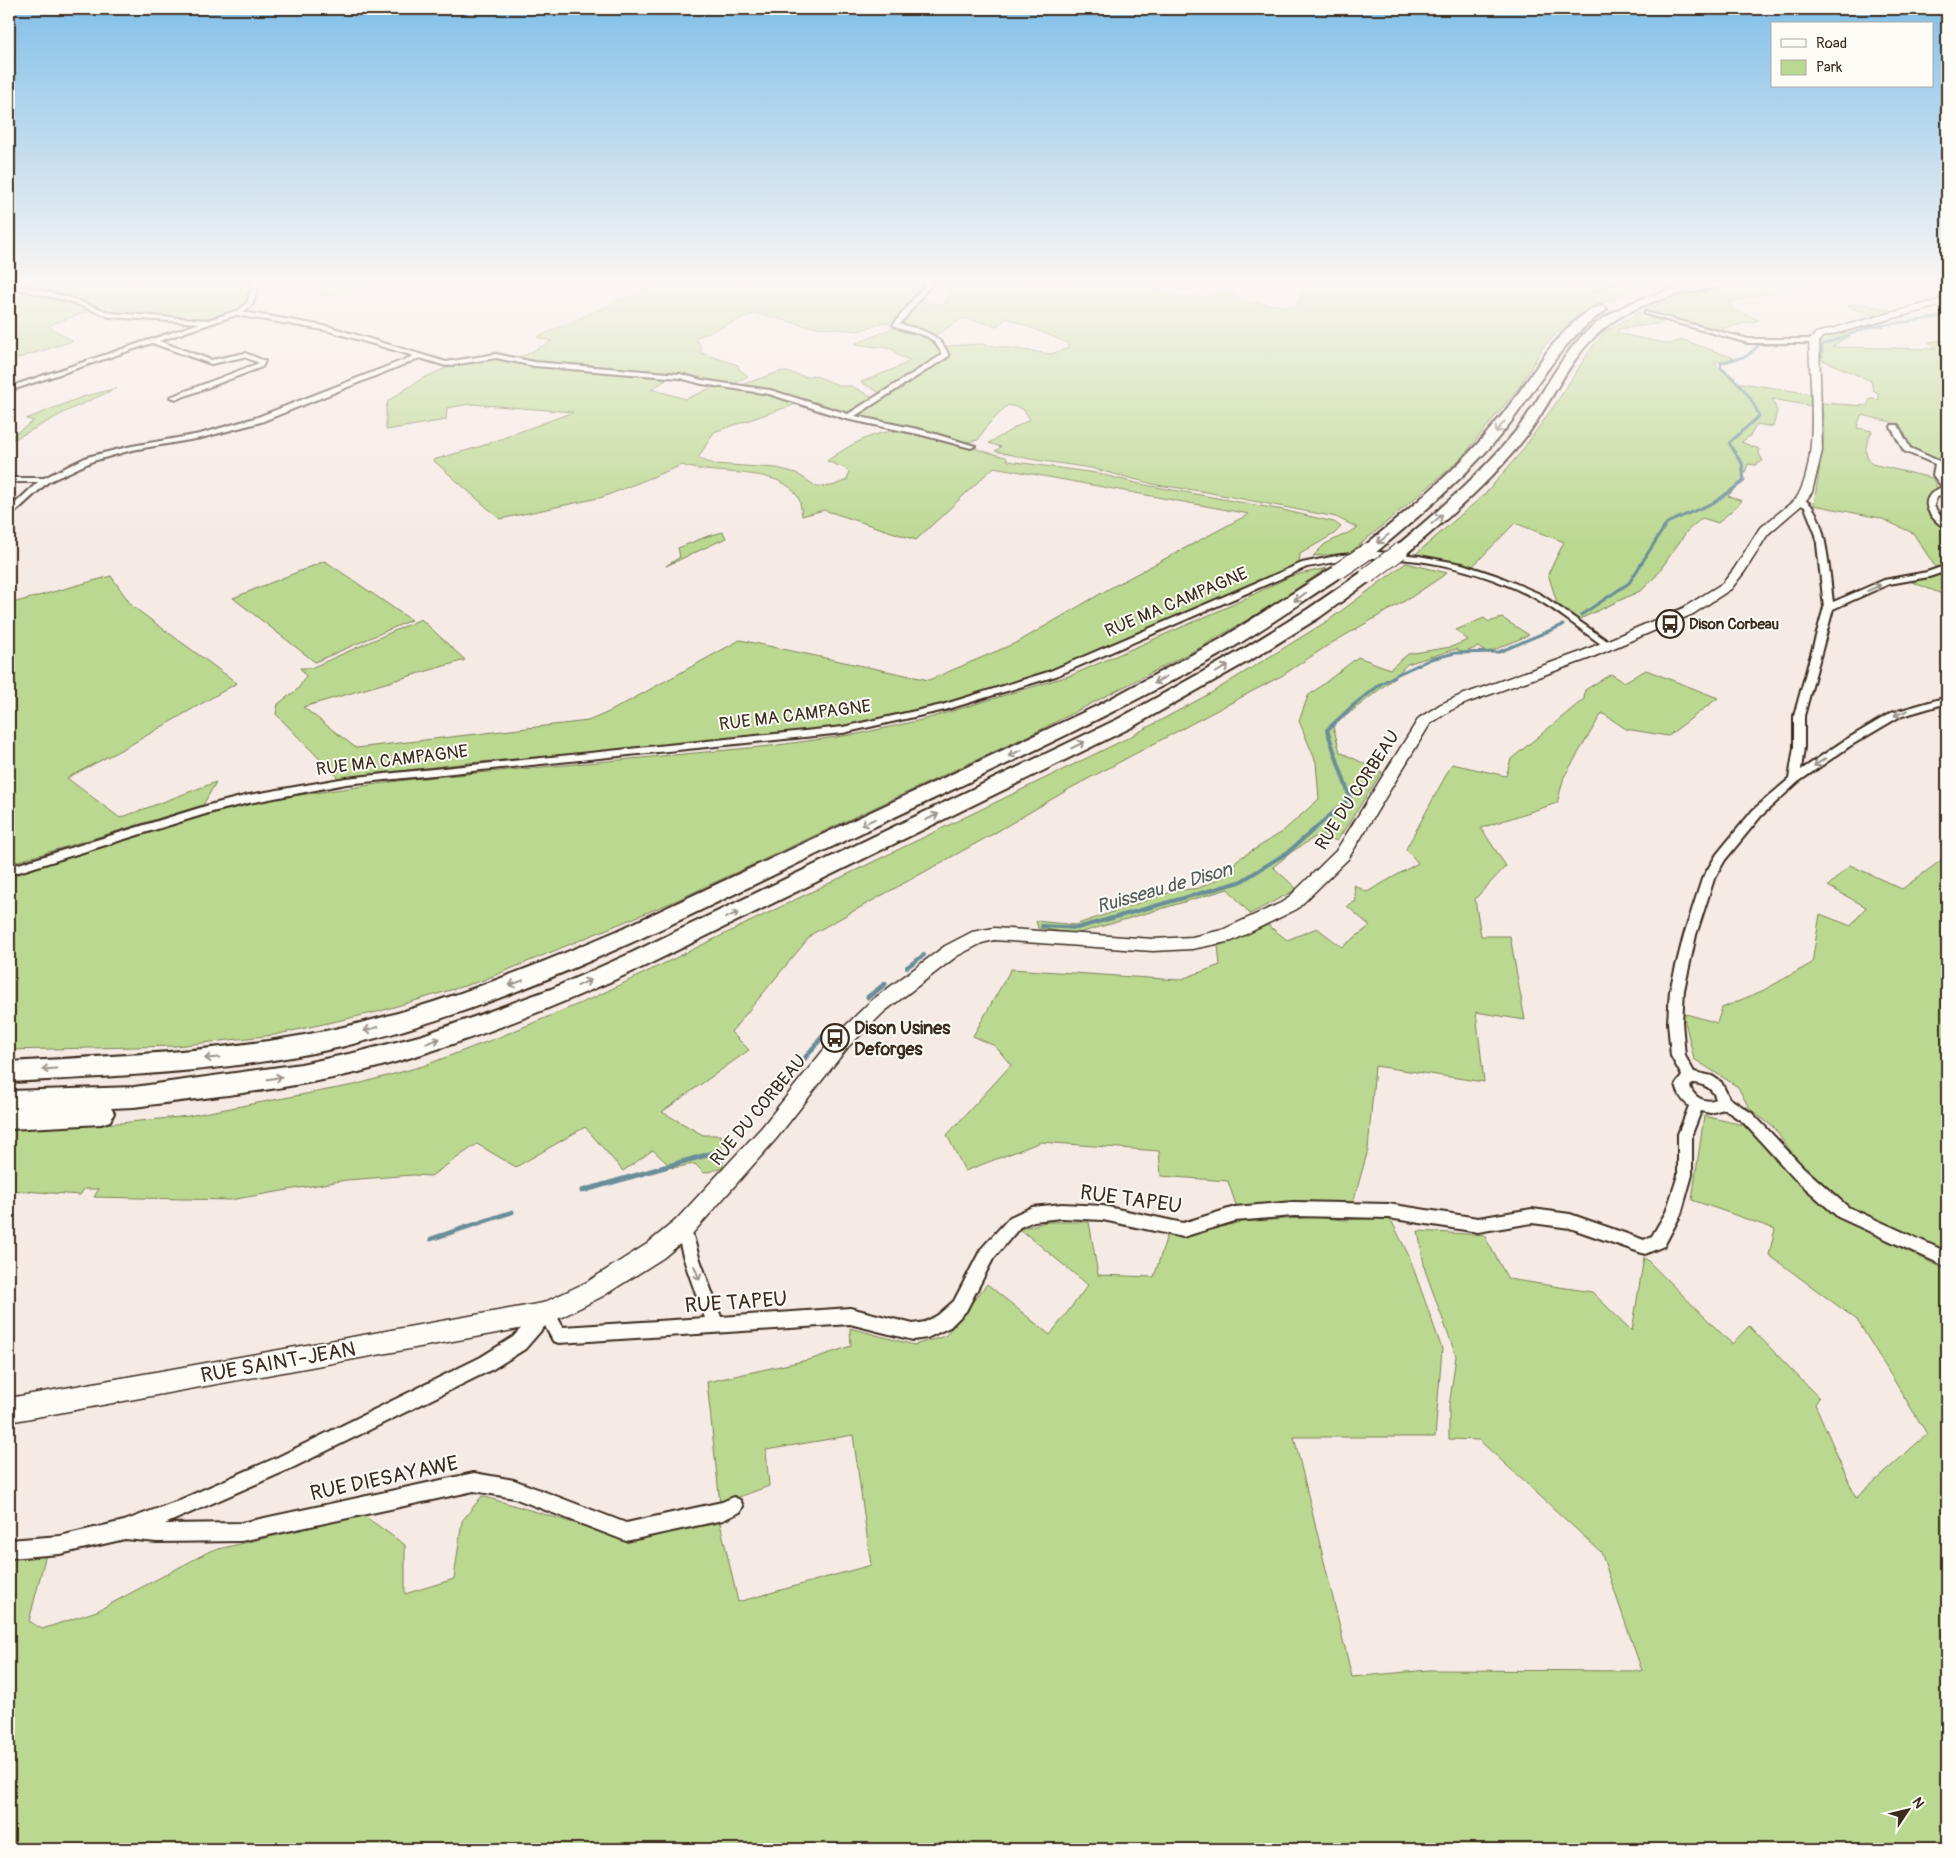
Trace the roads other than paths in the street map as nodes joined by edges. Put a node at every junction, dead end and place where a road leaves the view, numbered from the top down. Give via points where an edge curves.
1 (70, 369) edge
2 (252, 369) edge
3 (388, 369) edge
4 (591, 369) edge
5 (926, 369) edge
6 (1542, 369) edge
7 (1564, 369) edge
8 (1816, 369) edge
9 (9, 389) edge
10 (174, 397) dead end
11 (849, 417) junction
12 (1895, 427) dead end
13 (971, 446) dead end
14 (9, 480) edge
15 (45, 480) junction
16 (1947, 488) edge
17 (1800, 501) junction
18 (9, 513) edge
19 (1947, 526) edge
20 (1947, 568) edge
21 (1829, 607) junction
22 (1608, 645) junction
23 (1947, 700) edge
24 (1794, 780) junction
25 (9, 871) edge
26 (9, 1072) edge
27 (1690, 1078) junction
28 (226, 1086) junction
29 (9, 1101) edge
30 (1724, 1101) junction
31 (1697, 1104) junction
32 (9, 1118) edge
33 (684, 1227) junction
34 (1947, 1260) edge
35 (546, 1313) junction
36 (716, 1324) junction
37 (9, 1410) edge
38 (734, 1506) dead end
39 (124, 1530) junction
40 (9, 1548) edge

1 - 9 street
2 - 10 street
3 - 15 street via 258,420 201,436 113,452 77,464
4 - 11 street via 680,376 770,392
5 - 11 street
6 -> 26 highway, bridge via 1522,399 1473,458 1417,511 1368,551 1227,642 1104,710 626,937 487,995 369,1030 220,1057
28 -> 7 highway, bridge via 358,1062 425,1044 550,998 635,961 1125,723 1314,613 1400,552 1502,456 1521,434
8 - 17 street, RUE DU CORBEAU via 1817,451 1806,492
11 - 13 street
12 - 16 street via 1907,449 1939,463 1936,474
14 - 15 street
15 - 18 street
16 - 19 street via 1931,498 1929,504 1930,510
17 - 21 street via 1809,506 1820,535
17 - 22 street, RUE DU CORBEAU via 1763,532 1727,586 1688,611
21 -> 20 street via 1888,582
21 - 24 street via 1798,716 1799,747
22 - 25 street, RUE MA CAMPAGNE via 1536,596 1462,567 1378,555 1341,558 1305,565 1052,674 945,707 843,730 346,781 209,809
22 - 33 street, RUE DU CORBEAU via 1464,699 1424,721 1342,855 1291,905 1249,926 1226,936 1192,944 1153,945 994,934 978,937 951,951 878,1006 841,1042 769,1133
23 -> 24 street via 1895,715
24 - 27 street via 1757,813 1708,878 1677,990 1678,1056
27 - 30 street via 1699,1077 1716,1085
27 - 31 street via 1683,1084 1685,1094
28 - 29 highway via 134,1097
28 - 32 highway via 119,1112
30 - 31 street via 1712,1108
30 - 34 street via 1748,1118 1798,1172 1843,1212
31 - 36 street, RUE TAPEU via 1685,1134 1685,1175 1672,1214 1658,1241 1645,1248 1570,1220 1532,1216 1478,1225 1388,1211 1294,1208 1235,1214 1184,1230 1103,1213 1062,1210 1032,1214 1016,1222 987,1254 960,1306 944,1321 927,1330 913,1332 850,1316
33 - 35 street, RUE DU CORBEAU via 656,1251 595,1289
33 -> 36 street via 691,1257
35 - 36 street, RUE TAPEU via 559,1335
35 - 37 street, RUE SAINT-JEAN
35 - 39 street, RUE DIESAYAWE via 519,1343 487,1363 284,1463
38 - 39 street, RUE DIESAYAWE via 626,1532 514,1489 474,1482 241,1532
39 - 40 street, RUE DIESAYAWE via 60,1545

